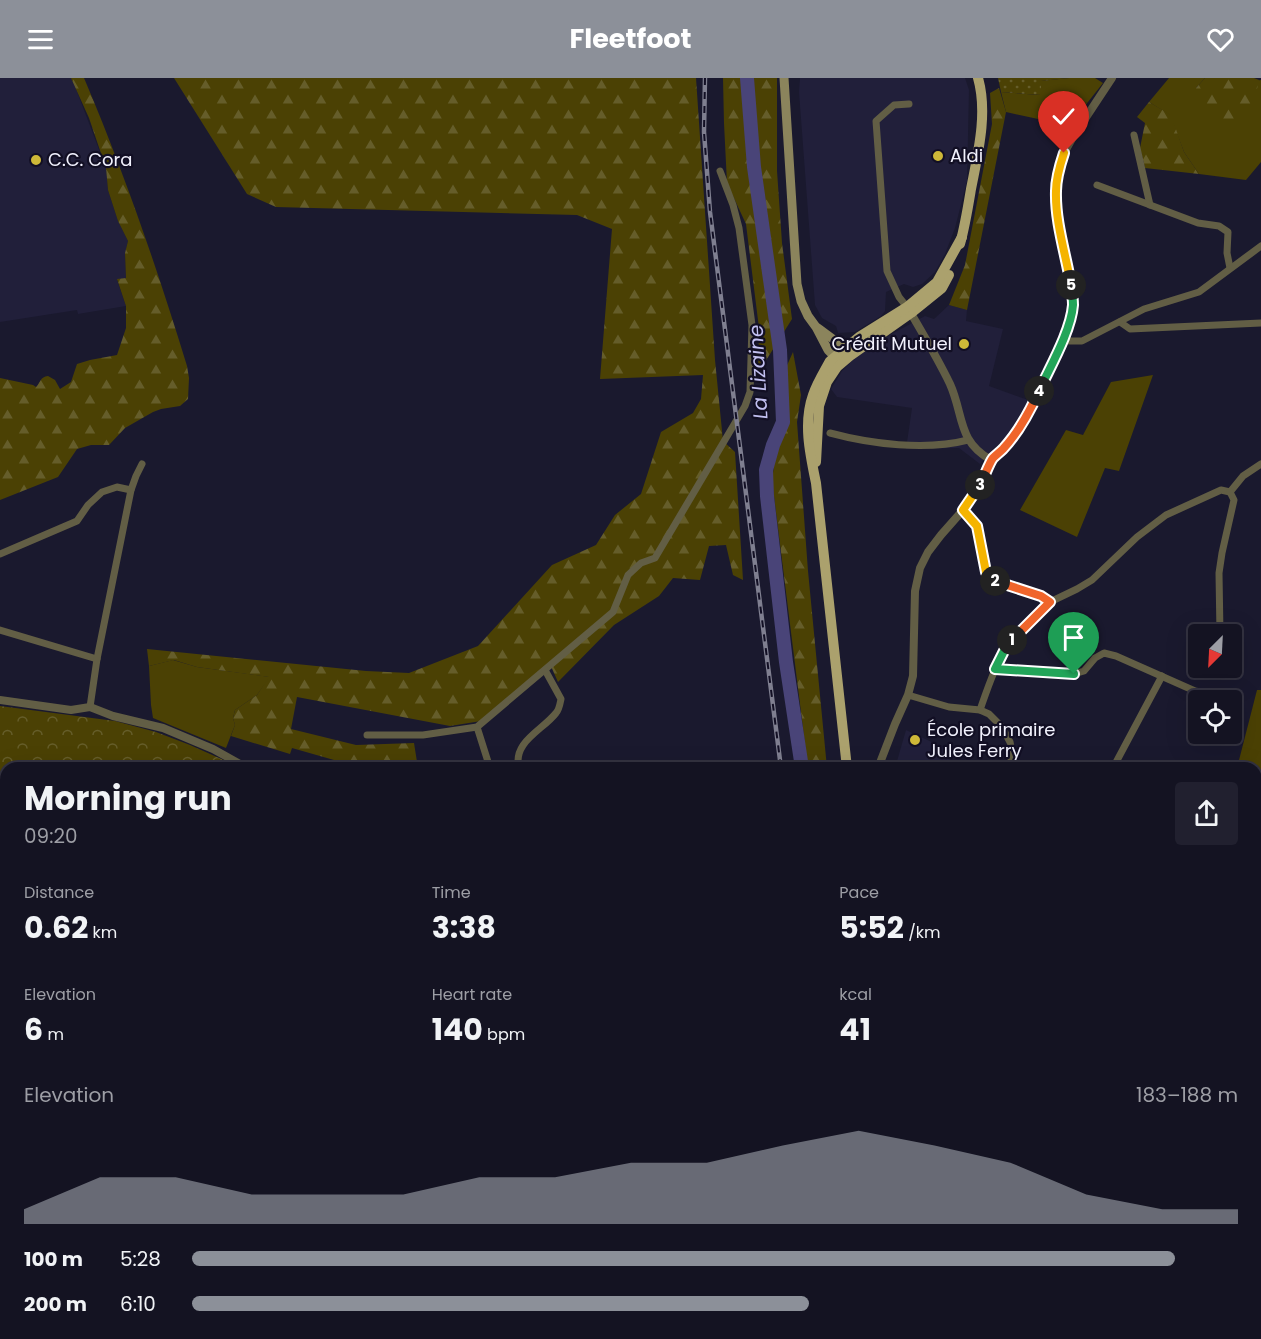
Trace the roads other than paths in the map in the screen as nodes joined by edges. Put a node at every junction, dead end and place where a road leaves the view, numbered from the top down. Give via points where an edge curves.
1 (784, 78) edge
2 (978, 78) edge
3 (1112, 78) edge
4 (909, 104) dead end
5 (1134, 135) dead end
6 (720, 171) dead end
7 (1097, 185) dead end
8 (1149, 205) junction
9 (1261, 246) edge
10 (1230, 268) junction
11 (909, 310) junction
12 (1120, 322) junction
13 (1261, 323) edge
14 (816, 327) junction
15 (1063, 340) junction
16 (847, 352) junction
17 (838, 360) junction
18 (830, 433) dead end
19 (968, 440) junction
20 (991, 460) junction
21 (1261, 464) edge
22 (142, 465) dead end
23 (131, 490) junction
24 (1230, 492) junction
25 (963, 510) junction
26 (0, 554) edge
27 (1050, 602) junction
28 (1220, 624) edge
29 (0, 630) edge
30 (97, 658) junction
31 (995, 669) junction
32 (545, 670) junction
33 (1162, 676) junction
34 (1193, 690) edge
35 (908, 695) junction
36 (0, 700) edge
37 (90, 707) junction
38 (980, 710) junction
39 (477, 727) junction
40 (367, 735) dead end
41 (236, 762) edge
42 (488, 762) edge
43 (518, 762) edge
44 (846, 762) edge
45 (880, 762) edge
46 (1011, 762) edge
47 (1116, 762) edge

1 - 14 main road via 797,284 801,301
2 - 11 main road via 981,121 957,257 942,288
3 - 15 street via 1072,137 1059,171 1059,226 1073,305
4 - 11 street via 894,105 876,121 887,270
5 - 8 street
6 - 32 street via 737,217 749,296 752,325 747,402 655,558 628,574 613,612
7 - 8 street
8 - 10 street via 1198,223 1219,226 1227,232
9 - 10 street
10 - 12 street via 1199,292 1144,309
11 - 16 main road
11 - 19 street via 951,387
12 - 13 street via 1130,329
12 - 15 street via 1082,341
14 - 16 main road
14 - 17 main road
15 - 20 street via 1014,436
16 - 17 main road
17 - 44 main road via 819,406 816,483
18 - 19 street via 891,444 930,445
19 - 20 street
20 - 25 street
21 - 24 street via 1243,476
22 - 23 street
23 - 26 street via 117,487 102,492 77,521
23 - 30 street
24 - 27 street via 1221,490 1166,515 1092,580
24 - 28 street via 1234,500 1219,573
25 - 27 street via 977,526 986,572 995,581
25 - 35 street via 928,552 917,579 913,676
27 - 31 street via 1016,635
29 - 30 street
30 - 37 street
31 - 33 street via 1074,674 1104,653
31 - 38 street
32 - 39 street
32 - 43 street via 561,699 558,712 522,747
33 - 34 street
33 - 47 street
35 - 38 street via 949,707
35 - 45 street
36 - 37 street via 71,710
37 - 41 street via 163,728
38 - 46 street via 1002,727 1010,742
39 - 40 street via 423,735
39 - 42 street

